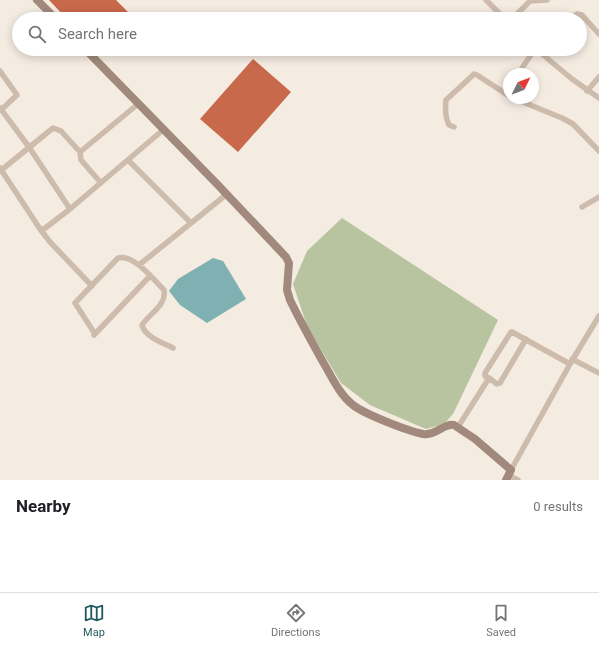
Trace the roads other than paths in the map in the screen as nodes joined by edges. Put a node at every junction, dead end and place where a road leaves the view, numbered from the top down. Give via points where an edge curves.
1 (37, 0) edge
2 (486, 0) edge
3 (547, 0) edge
4 (49, 12) edge
5 (498, 12) edge
6 (519, 12) edge
7 (587, 21) edge
8 (599, 34) edge
9 (92, 56) edge
10 (530, 56) edge
11 (544, 56) edge
12 (522, 68) dead end
13 (0, 72) edge
14 (599, 78) edge
15 (588, 91) junction
16 (503, 92) edge
17 (599, 98) edge
18 (138, 104) junction
19 (528, 104) edge
20 (1, 109) edge
21 (454, 127) dead end
22 (163, 130) junction
23 (29, 147) junction
24 (599, 151) edge
25 (80, 152) junction
26 (128, 160) junction
27 (0, 170) edge
28 (101, 183) junction
29 (227, 194) junction
30 (599, 197) edge
31 (582, 207) dead end
32 (70, 209) junction
33 (191, 223) junction
34 (40, 229) junction
35 (139, 265) junction
36 (150, 276) junction
37 (92, 286) junction
38 (599, 316) edge
39 (526, 340) junction
40 (173, 348) dead end
41 (571, 362) junction
42 (599, 373) edge
43 (489, 378) junction
44 (458, 427) junction
45 (509, 475) edge
46 (518, 480) edge

1 - 4 street
2 - 5 street
3 - 6 street via 530,0
7 - 8 street
9 - 18 street
10 - 12 street
11 - 15 street
13 - 20 street via 17,95
14 - 15 street
15 - 17 street
16 - 21 street via 474,74 446,100 447,121
18 - 22 street
18 - 25 street
19 - 24 street via 573,124
20 - 23 street
22 - 26 street
22 - 29 street
23 - 25 street via 53,128 60,131
23 - 27 street
23 - 32 street
25 - 28 street via 81,160
26 - 28 street
26 - 33 street
27 - 34 street
28 - 32 street
29 - 33 street
29 - 44 street via 290,263 287,290 290,300 345,398 365,412 418,433 431,434 451,425
30 - 31 street
32 - 34 street
33 - 35 street
34 - 37 street
35 - 36 street
35 - 37 street via 123,256 118,258
36 - 37 street via 94,334 75,303
36 - 40 street via 164,290 165,296 163,302 142,325 143,331
38 - 41 street
39 - 41 street
39 - 43 street via 500,383 497,384
39 - 43 street via 512,332 509,333 485,373
41 - 42 street
41 - 45 street
43 - 44 street
44 - 45 street via 476,439
45 - 46 street

